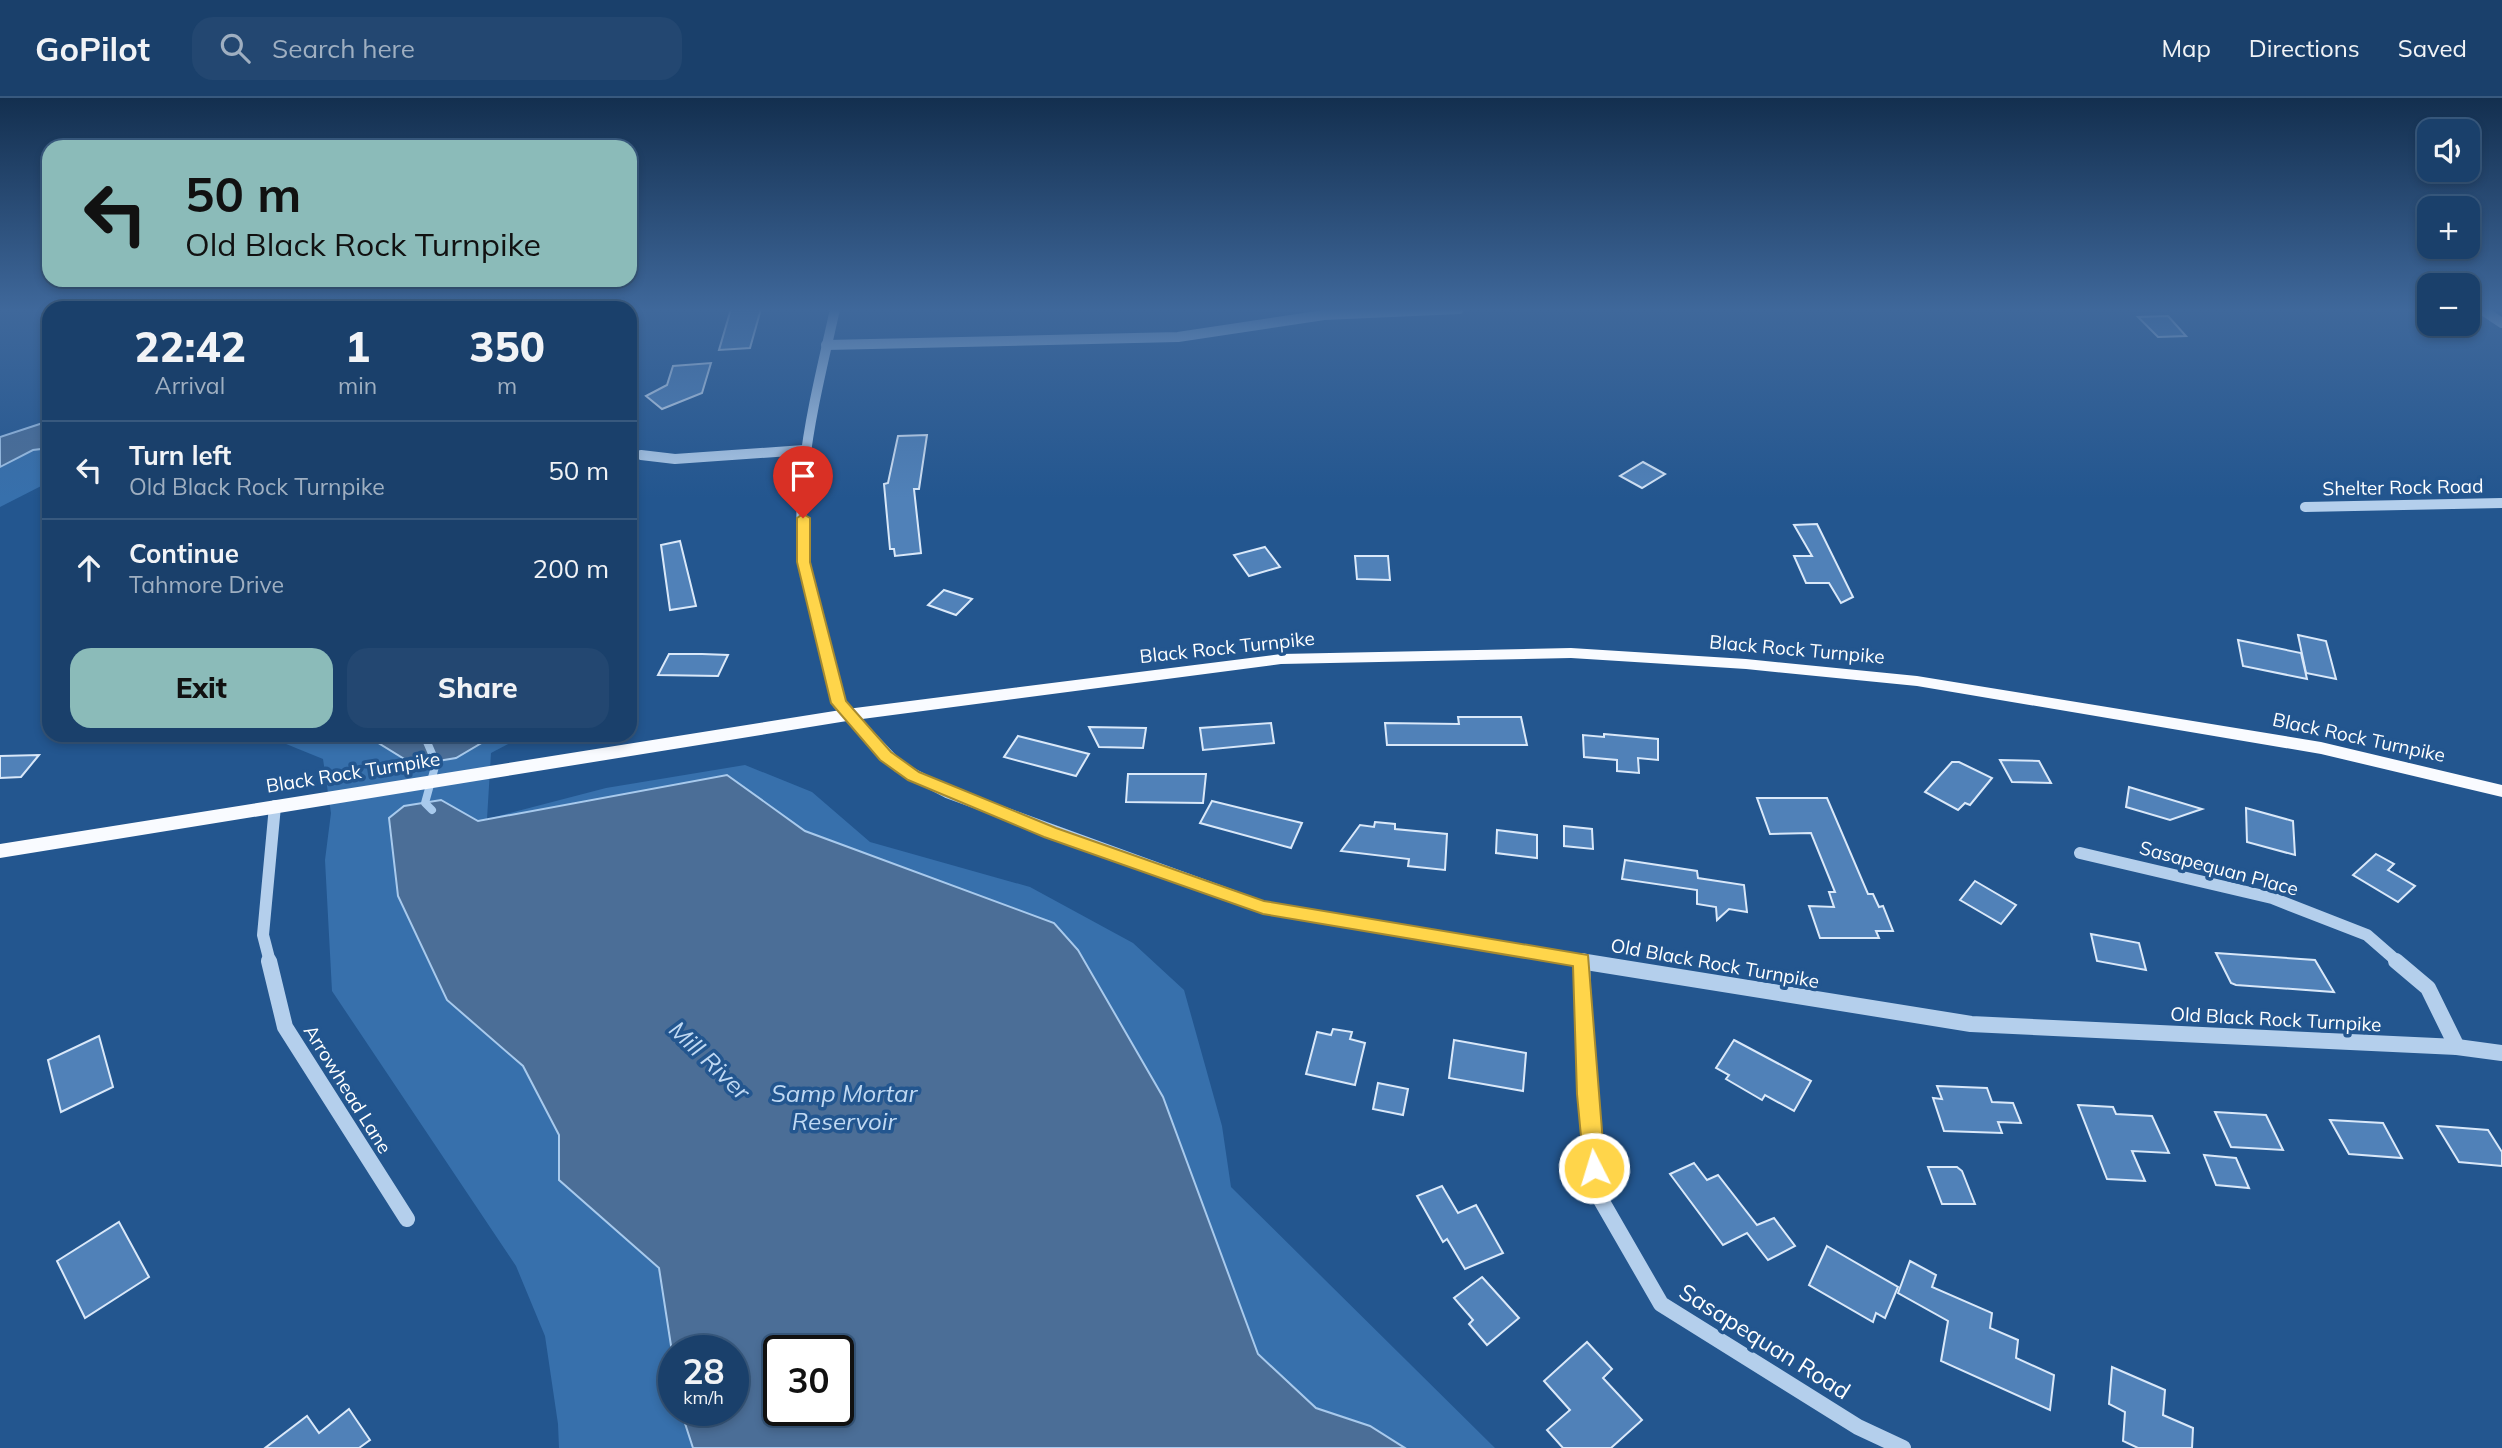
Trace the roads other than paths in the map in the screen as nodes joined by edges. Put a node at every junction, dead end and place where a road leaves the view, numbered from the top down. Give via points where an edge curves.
1 (820, 372) edge
2 (804, 450) junction
3 (641, 455) dead end
4 (2502, 503) edge
5 (2305, 506) dead end
6 (847, 715) junction
7 (2502, 791) edge
8 (275, 806) junction
9 (0, 851) edge
10 (2080, 853) dead end
11 (1582, 960) junction
12 (2457, 1047) junction
13 (2502, 1053) edge
14 (407, 1219) dead end
15 (1903, 1448) edge

1 - 2 street, Old Black Rock Turnpike
2 - 3 street via 675,459
2 - 6 street, Old Black Rock Turnpike via 803,562 833,689
4 - 5 street, Shelter Rock Road
6 - 7 main road, Black Rock Turnpike via 1282,659 1571,653 1917,681 2322,748
6 - 8 main road, Black Rock Turnpike
6 - 11 street, Old Black Rock Turnpike via 899,767 947,792 1263,907
8 - 9 main road, Black Rock Turnpike
8 - 14 street, Arrowhead Lane via 263,935 285,1027
10 - 12 street, Sasapequan Place via 2272,898 2367,935 2428,988
11 - 12 street, Old Black Rock Turnpike via 1971,1024
11 - 15 street, Sasapequan Road via 1587,1094 1597,1193 1661,1304 1858,1427
12 - 13 street, Old Black Rock Turnpike

